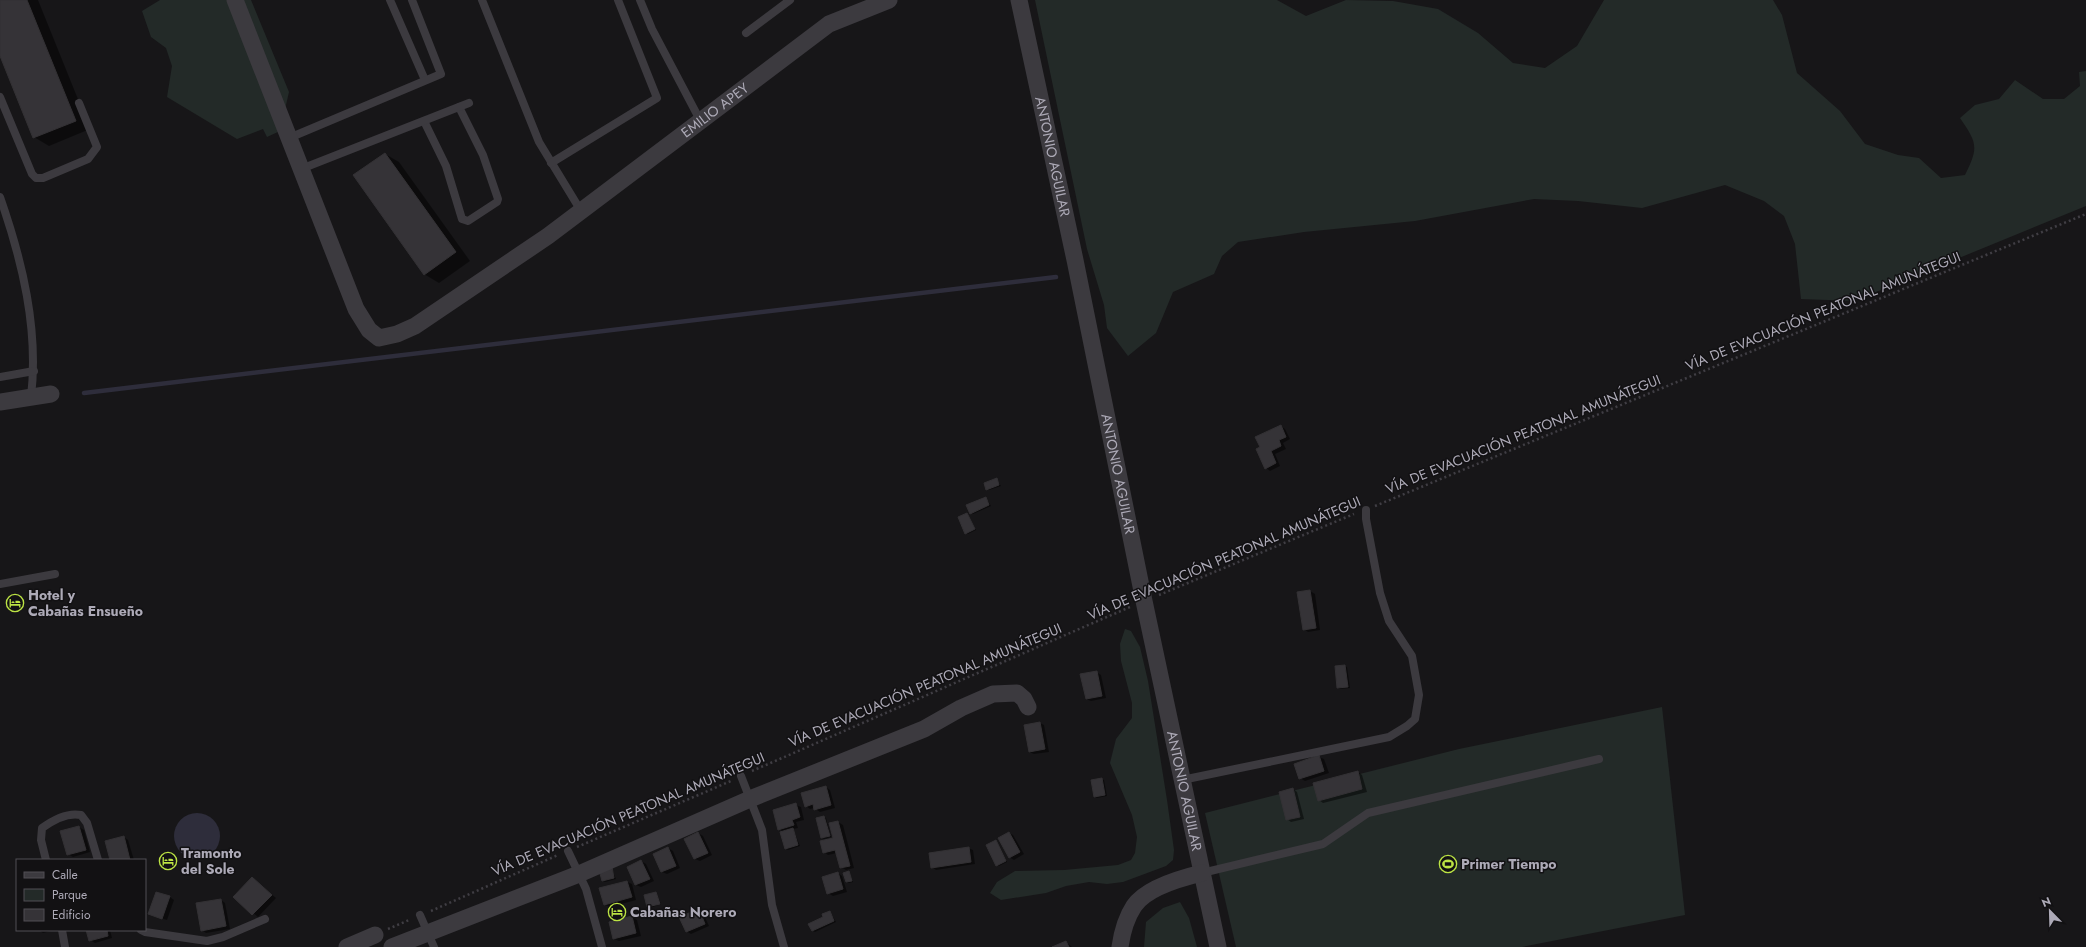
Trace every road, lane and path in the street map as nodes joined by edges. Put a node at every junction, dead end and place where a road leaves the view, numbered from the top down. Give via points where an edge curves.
1 (235, 0) edge
2 (390, 0) edge
3 (412, 0) edge
4 (482, 0) edge
5 (618, 0) edge
6 (640, 0) edge
7 (790, 0) edge
8 (889, 0) edge
9 (1019, 0) edge
10 (746, 33) dead end
11 (425, 80) junction
12 (0, 97) edge
13 (79, 103) dead end
14 (468, 103) dead end
15 (459, 107) junction
16 (424, 121) junction
17 (700, 122) junction
18 (289, 138) junction
19 (551, 163) junction
20 (301, 169) junction
21 (0, 196) edge
22 (581, 211) junction
23 (2086, 214) edge
24 (34, 371) junction
25 (0, 377) edge
26 (51, 394) dead end
27 (32, 397) junction
28 (0, 402) edge
29 (1366, 510) junction
30 (54, 574) dead end
31 (0, 584) edge
32 (1144, 601) junction
33 (1028, 708) dead end
34 (1599, 760) dead end
35 (742, 776) junction
36 (1182, 780) junction
37 (750, 798) junction
38 (568, 851) junction
39 (46, 859) edge
40 (98, 859) edge
41 (1202, 872) junction
42 (579, 874) junction
43 (420, 916) junction
44 (266, 919) dead end
45 (62, 931) edge
46 (143, 931) edge
47 (375, 935) joint
48 (195, 939) junction
49 (431, 940) edge
50 (65, 947) edge
51 (191, 947) edge
52 (347, 947) edge
53 (392, 947) edge
54 (602, 947) edge
55 (784, 947) edge
56 (1120, 947) edge
57 (1218, 947) edge

1 - 18 street
2 - 11 lane
3 - 11 lane via 442,72
4 - 19 lane via 539,142
5 - 19 lane via 657,98
6 - 17 lane via 652,29
7 - 10 lane
8 - 17 street, EMILIO APEY via 829,24
9 - 32 street, ANTONIO AGUILAR
11 - 18 lane
12 - 13 lane via 32,174 36,178 43,178 88,159 97,147
14 - 15 lane
15 - 16 lane
15 - 16 lane via 483,155 498,199 468,221 462,219 446,166
16 - 20 lane
17 - 22 street, EMILIO APEY
18 - 20 street
19 - 22 lane
20 - 22 street, EMILIO APEY via 356,309 369,330 379,338 415,326
21 - 24 lane via 26,292
23 - 29 path, VÍA DE EVACUACIÓN PEATONAL AMUNÁTEGUI
24 - 25 lane
24 - 27 lane
26 - 27 street
27 - 28 street
29 - 32 path, VÍA DE EVACUACIÓN PEATONAL AMUNÁTEGUI
29 - 36 lane via 1380,593 1389,621 1412,656 1419,695 1415,719 1389,737
30 - 31 lane
32 - 35 path, VÍA DE EVACUACIÓN PEATONAL AMUNÁTEGUI
32 - 36 street, ANTONIO AGUILAR
33 - 37 street via 1024,699 1016,693 993,694 924,729
34 - 41 lane via 1368,813 1323,844
35 - 37 lane
35 - 38 path, VÍA DE EVACUACIÓN PEATONAL AMUNÁTEGUI
36 - 41 street, ANTONIO AGUILAR
37 - 42 street
37 - 55 lane via 762,830 772,905
38 - 42 lane
38 - 43 path, VÍA DE EVACUACIÓN PEATONAL AMUNÁTEGUI
39 - 40 lane via 41,840 42,828 51,821 72,814 81,815 87,823
41 - 56 street via 1145,895 1129,915
41 - 57 street, ANTONIO AGUILAR
42 - 49 street
42 - 54 lane via 586,889
43 - 47 path, VÍA DE EVACUACIÓN PEATONAL AMUNÁTEGUI
43 - 49 lane
44 - 48 lane via 223,937 207,941
45 - 50 lane
46 - 48 lane
47 - 52 street
48 - 51 lane
49 - 53 street

